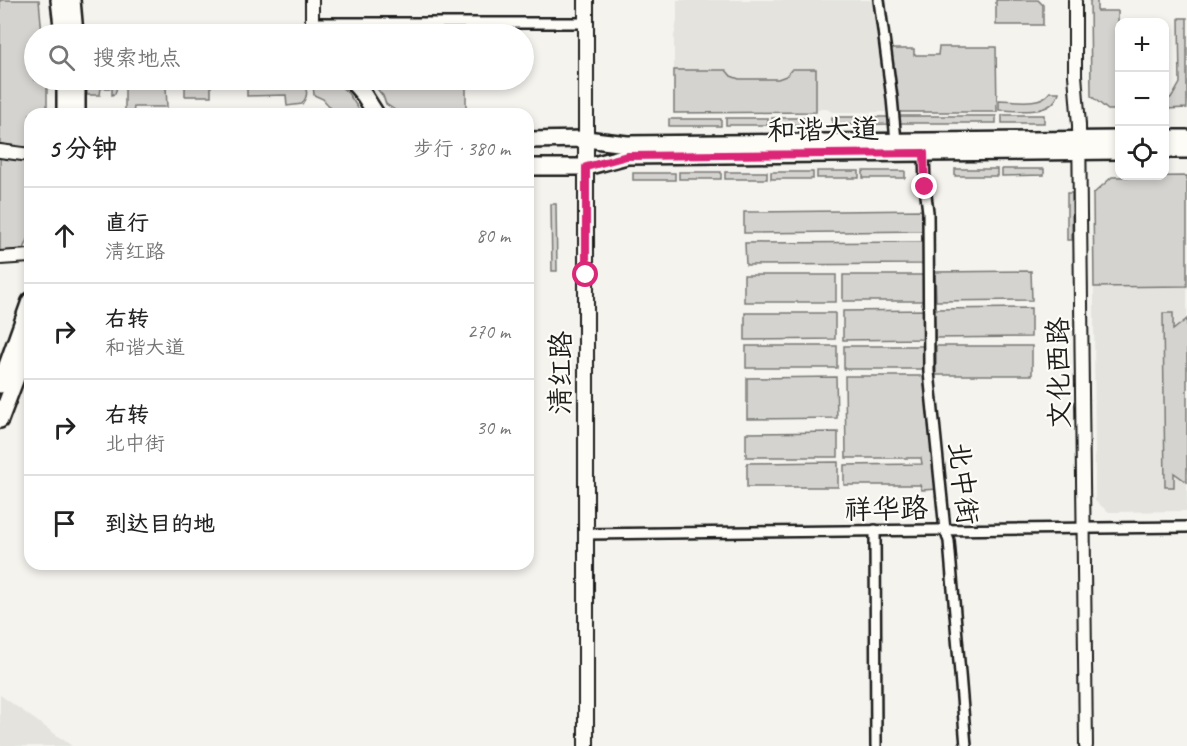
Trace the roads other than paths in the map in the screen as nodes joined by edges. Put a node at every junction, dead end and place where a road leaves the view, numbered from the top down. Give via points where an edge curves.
1 (59, 0) edge
2 (72, 0) edge
3 (312, 0) edge
4 (586, 0) edge
5 (879, 0) edge
6 (1075, 0) edge
7 (586, 23) junction
8 (62, 24) edge
9 (74, 24) edge
10 (312, 24) edge
11 (534, 24) edge
12 (65, 90) edge
13 (77, 90) edge
14 (360, 90) edge
15 (65, 108) edge
16 (77, 108) edge
17 (372, 108) edge
18 (1169, 138) edge
19 (1187, 138) edge
20 (586, 139) junction
21 (534, 140) edge
22 (1115, 140) edge
23 (896, 141) junction
24 (1079, 145) junction
25 (1115, 150) edge
26 (1169, 150) edge
27 (1187, 150) edge
28 (0, 151) edge
29 (924, 153) junction
30 (24, 154) edge
31 (534, 167) edge
32 (586, 167) junction
33 (24, 256) edge
34 (0, 258) edge
35 (24, 318) edge
36 (24, 357) edge
37 (0, 385) edge
38 (0, 420) edge
39 (1187, 527) edge
40 (1083, 528) junction
41 (875, 530) junction
42 (945, 530) junction
43 (586, 534) junction
44 (586, 746) edge
45 (876, 746) edge
46 (966, 746) edge
47 (1086, 746) edge

1 - 8 main road
2 - 9 main road
3 - 10 street
4 - 7 main road, 清红路
5 - 23 street
6 - 24 street, 文化西路
7 - 11 street
7 - 20 main road, 清红路
12 - 15 main road
13 - 16 main road
14 - 17 main road
18 - 19 main road
20 - 21 main road, 和谐大道
20 - 23 main road, 和谐大道 via 627,144
20 - 32 main road, 清红路
22 - 24 main road, 和谐大道
23 - 24 main road, 和谐大道
24 - 25 main road, 和谐大道
24 - 29 main road, 和谐大道
24 - 40 street, 文化西路
26 - 27 main road
28 - 30 street
29 - 32 main road, 和谐大道 via 627,156
29 - 42 street, 北中街 via 929,372
31 - 32 main road, 和谐大道
32 - 43 main road, 清红路
33 - 34 street
35 - 37 main road
36 - 38 main road
39 - 40 street, 祥华路
40 - 42 street, 祥华路
40 - 47 street, 文化西路
41 - 42 street, 祥华路
41 - 43 street, 祥华路
41 - 45 street
42 - 46 street, 北中街
43 - 44 main road, 清红路

